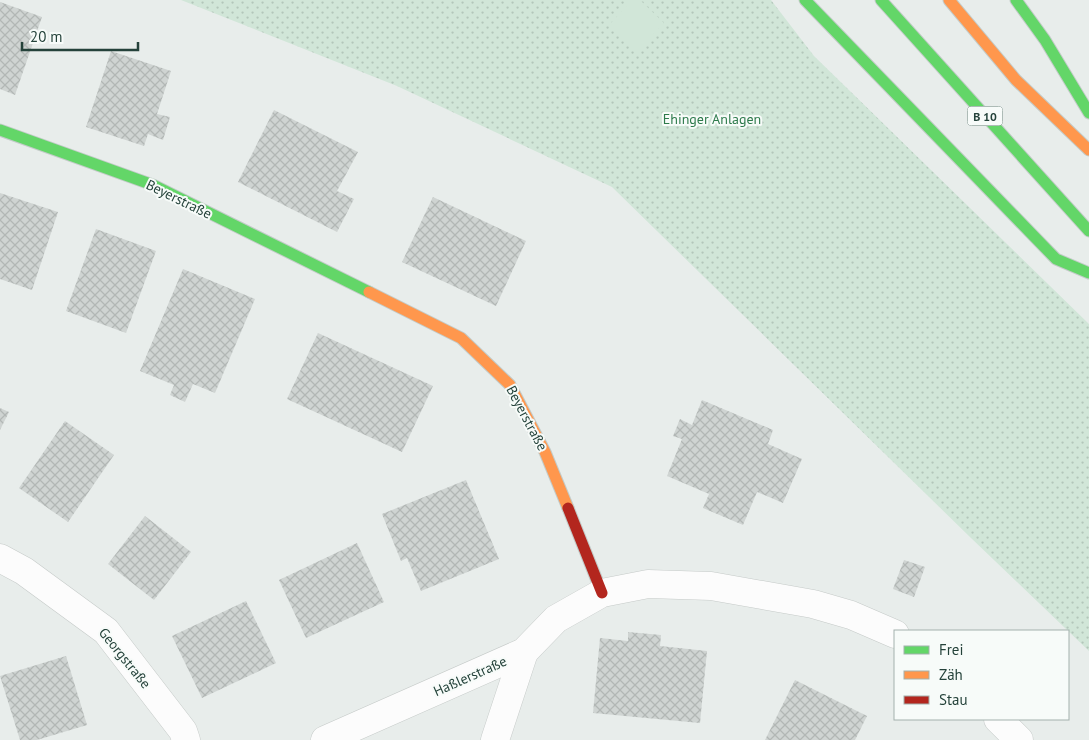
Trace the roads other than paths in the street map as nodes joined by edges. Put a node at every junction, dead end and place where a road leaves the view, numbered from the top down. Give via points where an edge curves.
1 (805, 0) edge
2 (881, 0) edge
3 (949, 0) edge
4 (1016, 0) edge
5 (1089, 113) edge
6 (0, 130) edge
7 (1089, 150) edge
8 (1089, 232) edge
9 (1089, 272) edge
10 (0, 558) edge
11 (602, 593) junction
12 (894, 634) edge
13 (524, 652) junction
14 (999, 720) edge
15 (186, 740) edge
16 (325, 740) edge
17 (495, 740) edge
18 (1019, 740) edge

1 - 9 main road via 1056,259
2 - 8 main road, B 10
3 - 7 main road via 1016,80
4 - 5 main road via 1045,40
6 - 11 main road, Beyerstraße via 153,185 461,338 510,385 545,452
10 - 15 street, Georgstraße via 24,571 106,631 183,731
11 - 12 street via 648,584 711,586 813,604
11 - 13 street, Haßlerstraße via 556,619
13 - 16 street, Haßlerstraße
13 - 17 street
14 - 18 street

